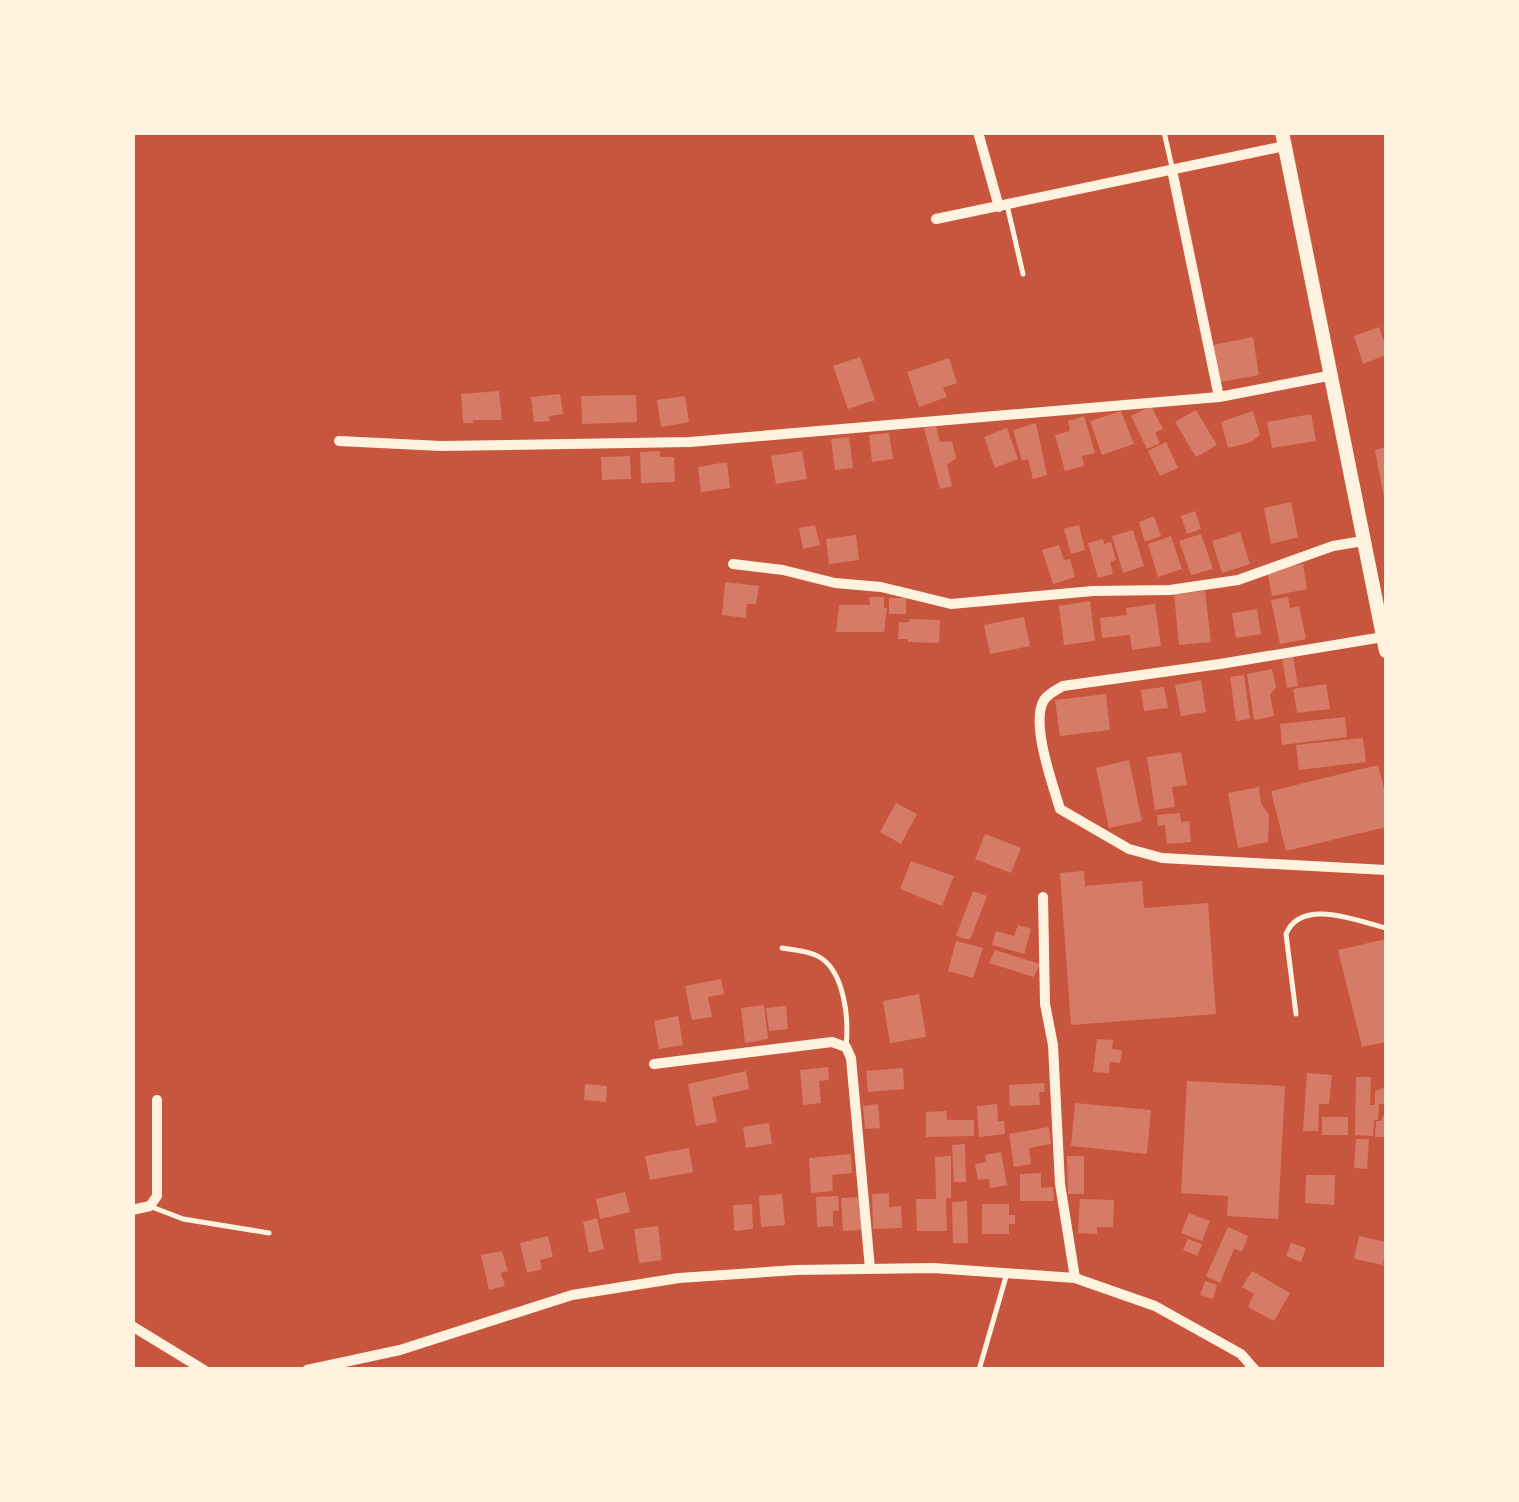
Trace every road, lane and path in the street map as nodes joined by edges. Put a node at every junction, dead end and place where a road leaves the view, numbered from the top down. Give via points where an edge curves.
1 (978, 132) edge
2 (1164, 132) edge
3 (1283, 139) edge
4 (1172, 170) junction
5 (1003, 206) junction
6 (936, 219) dead end
7 (1023, 274) dead end
8 (1328, 376) junction
9 (1219, 397) junction
10 (339, 441) dead end
11 (1363, 541) junction
12 (733, 564) dead end
13 (1385, 644) edge
14 (1386, 870) edge
15 (1043, 897) dead end
16 (1386, 928) edge
17 (782, 948) dead end
18 (1296, 1014) dead end
19 (846, 1047) junction
20 (654, 1064) dead end
21 (156, 1100) dead end
22 (150, 1206) junction
23 (132, 1210) edge
24 (269, 1232) dead end
25 (870, 1268) junction
26 (1007, 1273) junction
27 (1075, 1278) junction
28 (132, 1326) edge
29 (204, 1370) edge
30 (307, 1370) edge
31 (980, 1370) edge
32 (1255, 1370) edge

1 - 5 street
2 - 4 lane
3 - 4 street
3 - 8 main road
4 - 5 street
4 - 9 street
5 - 6 street
5 - 7 lane
8 - 9 street
8 - 11 main road
9 - 10 street via 690,442
11 - 12 street via 1238,580 951,604
11 - 13 main road
13 - 14 street via 1062,686 1041,708 1042,746 1060,809 1128,849 1162,858
15 - 27 street via 1060,1184
16 - 18 lane via 1321,913 1289,927
17 - 19 lane via 830,966 844,1002
19 - 20 street via 832,1042
19 - 25 street
21 - 22 street via 158,1190
22 - 23 street
22 - 24 lane via 184,1219
25 - 26 street
25 - 30 street via 680,1278 572,1296 400,1350
26 - 27 street
26 - 31 lane
27 - 32 street via 1155,1306 1241,1354
28 - 29 street

